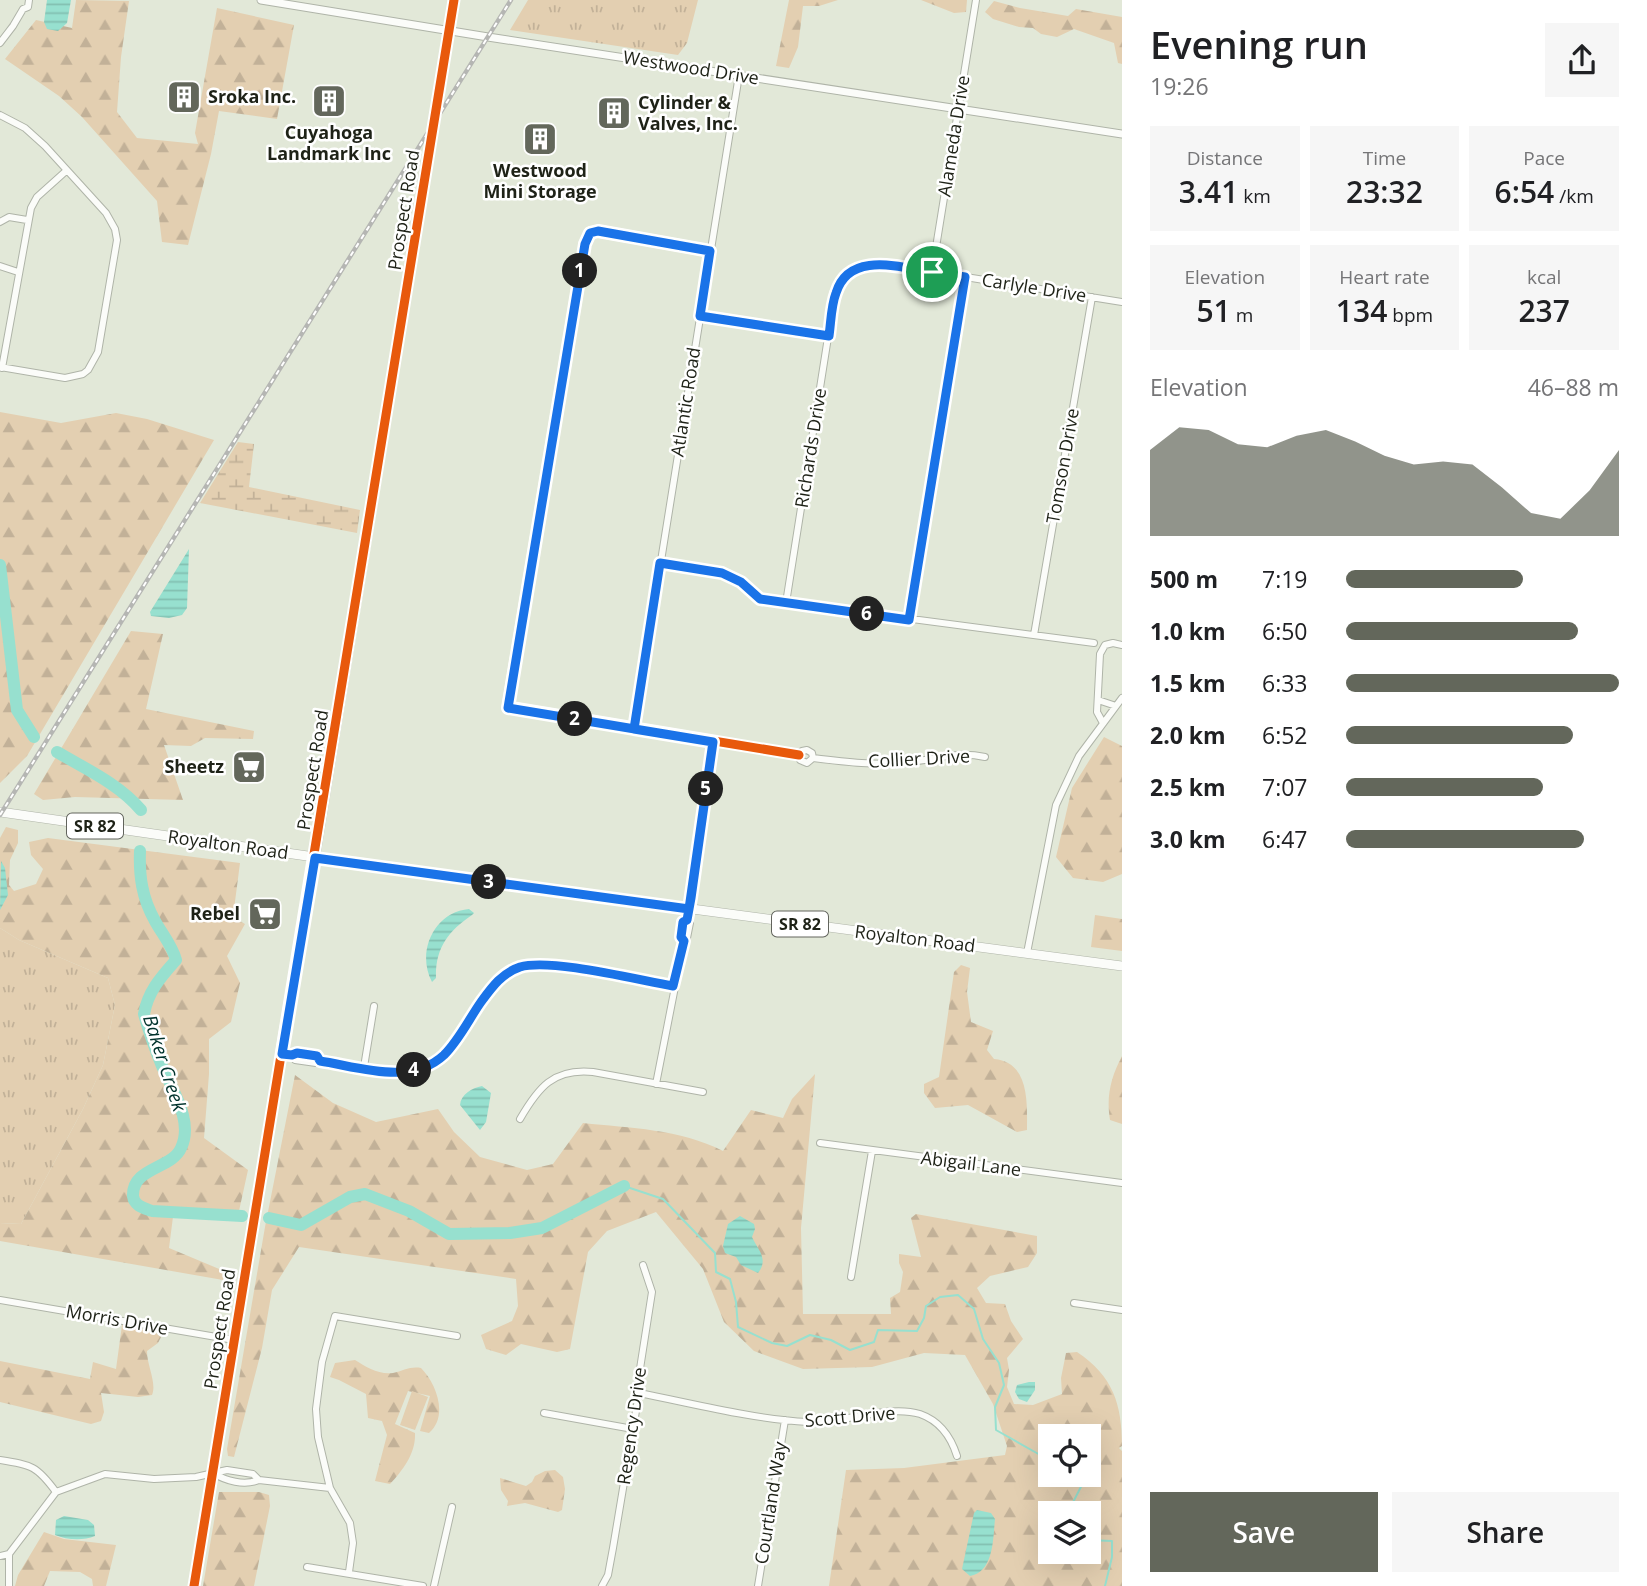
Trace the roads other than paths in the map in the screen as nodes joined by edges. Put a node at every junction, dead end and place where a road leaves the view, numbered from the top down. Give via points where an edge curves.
1 (20, 0) edge
2 (29, 0) edge
3 (261, 0) edge
4 (454, 0) edge
5 (976, 0) edge
6 (23, 9) junction
7 (449, 29) junction
8 (0, 43) edge
9 (739, 75) junction
10 (957, 110) junction
11 (0, 116) edge
12 (1122, 134) edge
13 (65, 171) junction
14 (27, 220) junction
15 (0, 222) edge
16 (710, 251) junction
17 (0, 266) edge
18 (18, 272) junction
19 (932, 272) junction
20 (965, 277) junction
21 (835, 293) joint
22 (1092, 297) junction
23 (1122, 302) edge
24 (700, 316) junction
25 (829, 336) junction
26 (1, 368) edge
27 (660, 563) junction
28 (786, 603) junction
29 (909, 620) junction
30 (1034, 635) junction
31 (1094, 643) dead end
32 (1122, 645) edge
33 (1122, 698) edge
34 (1098, 700) junction
35 (1116, 706) junction
36 (1103, 723) junction
37 (634, 729) junction
38 (713, 742) junction
39 (985, 757) dead end
40 (0, 812) edge
41 (315, 858) junction
42 (689, 909) junction
43 (1027, 953) junction
44 (1122, 966) edge
45 (673, 986) junction
46 (374, 1006) dead end
47 (282, 1054) junction
48 (363, 1068) junction
49 (656, 1084) junction
50 (704, 1092) dead end
51 (520, 1119) dead end
52 (821, 1143) dead end
53 (872, 1151) junction
54 (1122, 1183) edge
55 (643, 1265) dead end
56 (851, 1278) dead end
57 (0, 1300) edge
58 (1074, 1303) dead end
59 (1122, 1310) edge
60 (457, 1336) dead end
61 (234, 1340) junction
62 (639, 1393) junction
63 (544, 1413) dead end
64 (785, 1420) junction
65 (633, 1429) junction
66 (957, 1456) dead end
67 (0, 1460) edge
68 (213, 1474) junction
69 (330, 1488) junction
70 (56, 1492) junction
71 (452, 1507) dead end
72 (9, 1554) junction
73 (0, 1556) edge
74 (307, 1567) dead end
75 (349, 1572) junction
76 (9, 1586) edge
77 (194, 1586) edge
78 (423, 1586) edge
79 (434, 1586) edge
80 (602, 1586) edge
81 (758, 1586) edge

1 - 6 street
2 - 6 street
3 - 7 street, Westwood Drive
4 - 7 main road, Prospect Road
5 - 10 street, Alameda Drive
6 - 8 street
7 - 9 street, Westwood Drive
7 - 41 main road, Prospect Road
9 - 10 street, Westwood Drive
9 - 16 street, Atlantic Road
10 - 12 street, Westwood Drive
10 - 19 street, Alameda Drive
11 - 13 street via 25,128
13 - 14 street via 37,197
13 - 26 street via 106,213 117,234 98,352 83,374 65,378
14 - 15 street via 9,217
14 - 18 street
16 - 24 street, Atlantic Road
16 - 37 street, Collier Drive via 598,231 590,233 585,244 508,708
17 - 18 street
18 - 26 street
19 - 20 street, Carlyle Drive
19 - 21 street, Carlyle Drive via 859,265 843,277
20 - 22 street, Carlyle Drive
20 - 29 street
21 - 25 street, Richards Drive
22 - 23 street, Carlyle Drive
22 - 30 street, Tomson Drive
24 - 25 street
24 - 27 street, Atlantic Road
25 - 28 street, Richards Drive
27 - 28 street via 722,573 760,599
27 - 37 street, Atlantic Road
28 - 29 street
29 - 30 street
30 - 31 street
32 - 34 street via 1105,645 1100,654
33 - 35 street
34 - 35 street
34 - 36 street via 1097,712
35 - 36 street
36 - 43 street via 1079,757 1056,805
37 - 38 street, Collier Drive
38 - 39 street, Collier Drive via 799,755 807,750 813,758 873,764 965,753
38 - 42 street
40 - 41 main road, Royalton Road / SR 82
41 - 42 main road, Royalton Road / SR 82
41 - 47 street, Prospect Road
42 - 43 main road, Royalton Road / SR 82
42 - 45 street
43 - 44 main road, Royalton Road / SR 82
45 - 48 street via 548,965 522,967 495,983 449,1049 432,1063 398,1073
45 - 49 street
46 - 48 street
47 - 48 street via 317,1056 320,1061
47 - 61 street, Prospect Road
49 - 50 street
49 - 51 street via 568,1073 541,1087
52 - 53 street, Abigail Lane
53 - 54 street, Abigail Lane
53 - 56 street
55 - 62 street, Regency Drive via 652,1292
57 - 61 street, Morris Drive
58 - 59 street
60 - 69 street via 335,1316 322,1362 316,1409
61 - 68 street, Prospect Road
62 - 64 street, Scott Drive
62 - 65 street, Regency Drive
63 - 65 street
64 - 66 street, Scott Drive via 812,1423 897,1411 918,1414 945,1431
64 - 81 street, Courtland Way
65 - 80 street, Regency Drive via 608,1576
67 - 70 street via 42,1472
68 - 69 street via 251,1484 259,1480
68 - 70 street via 154,1479 105,1474
68 - 77 street, Prospect Road
69 - 75 street via 350,1523
70 - 72 street
71 - 79 street
72 - 73 street
72 - 76 street
74 - 75 street
75 - 78 street

